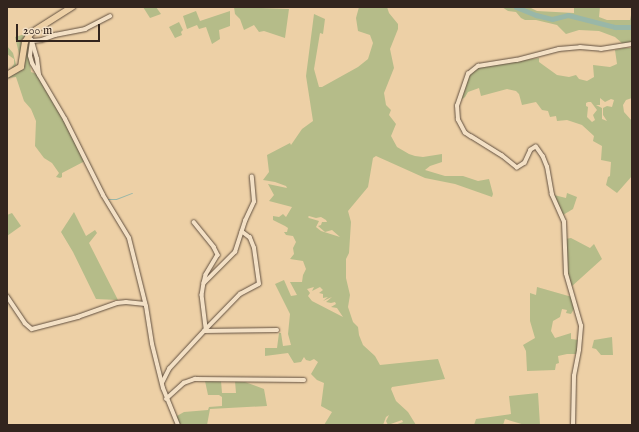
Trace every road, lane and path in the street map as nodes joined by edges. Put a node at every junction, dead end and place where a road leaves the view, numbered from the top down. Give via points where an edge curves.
1 (72, 7) edge
2 (110, 16) dead end
3 (30, 38) junction
4 (632, 44) edge
5 (7, 75) edge
6 (252, 178) dead end
7 (194, 222) dead end
8 (242, 232) junction
9 (204, 283) junction
10 (7, 296) edge
11 (145, 304) junction
12 (205, 330) junction
13 (277, 330) dead end
14 (304, 380) dead end
15 (162, 384) junction
16 (166, 399) junction
17 (178, 425) edge
18 (574, 425) edge

1 - 3 main road via 33,30
2 - 3 street via 85,29 35,42
3 - 5 main road via 21,66
3 - 11 street via 30,56 39,75 129,238
4 - 18 street via 601,49 580,46 558,49 517,60 478,66 468,74 457,106 458,120 465,133 506,159 514,167 525,163 531,150 536,147 547,167 552,195 564,222 566,271 581,326 574,376
6 - 8 street via 254,202
7 - 9 street via 217,252
8 - 9 street via 232,256
8 - 12 street via 250,238 254,248 259,284 240,294
9 - 12 street via 202,295
10 - 11 street via 32,329 117,303
11 - 15 street
12 - 13 street
12 - 15 street via 169,369
14 - 16 street via 195,379 184,383
15 - 16 street
16 - 17 street

